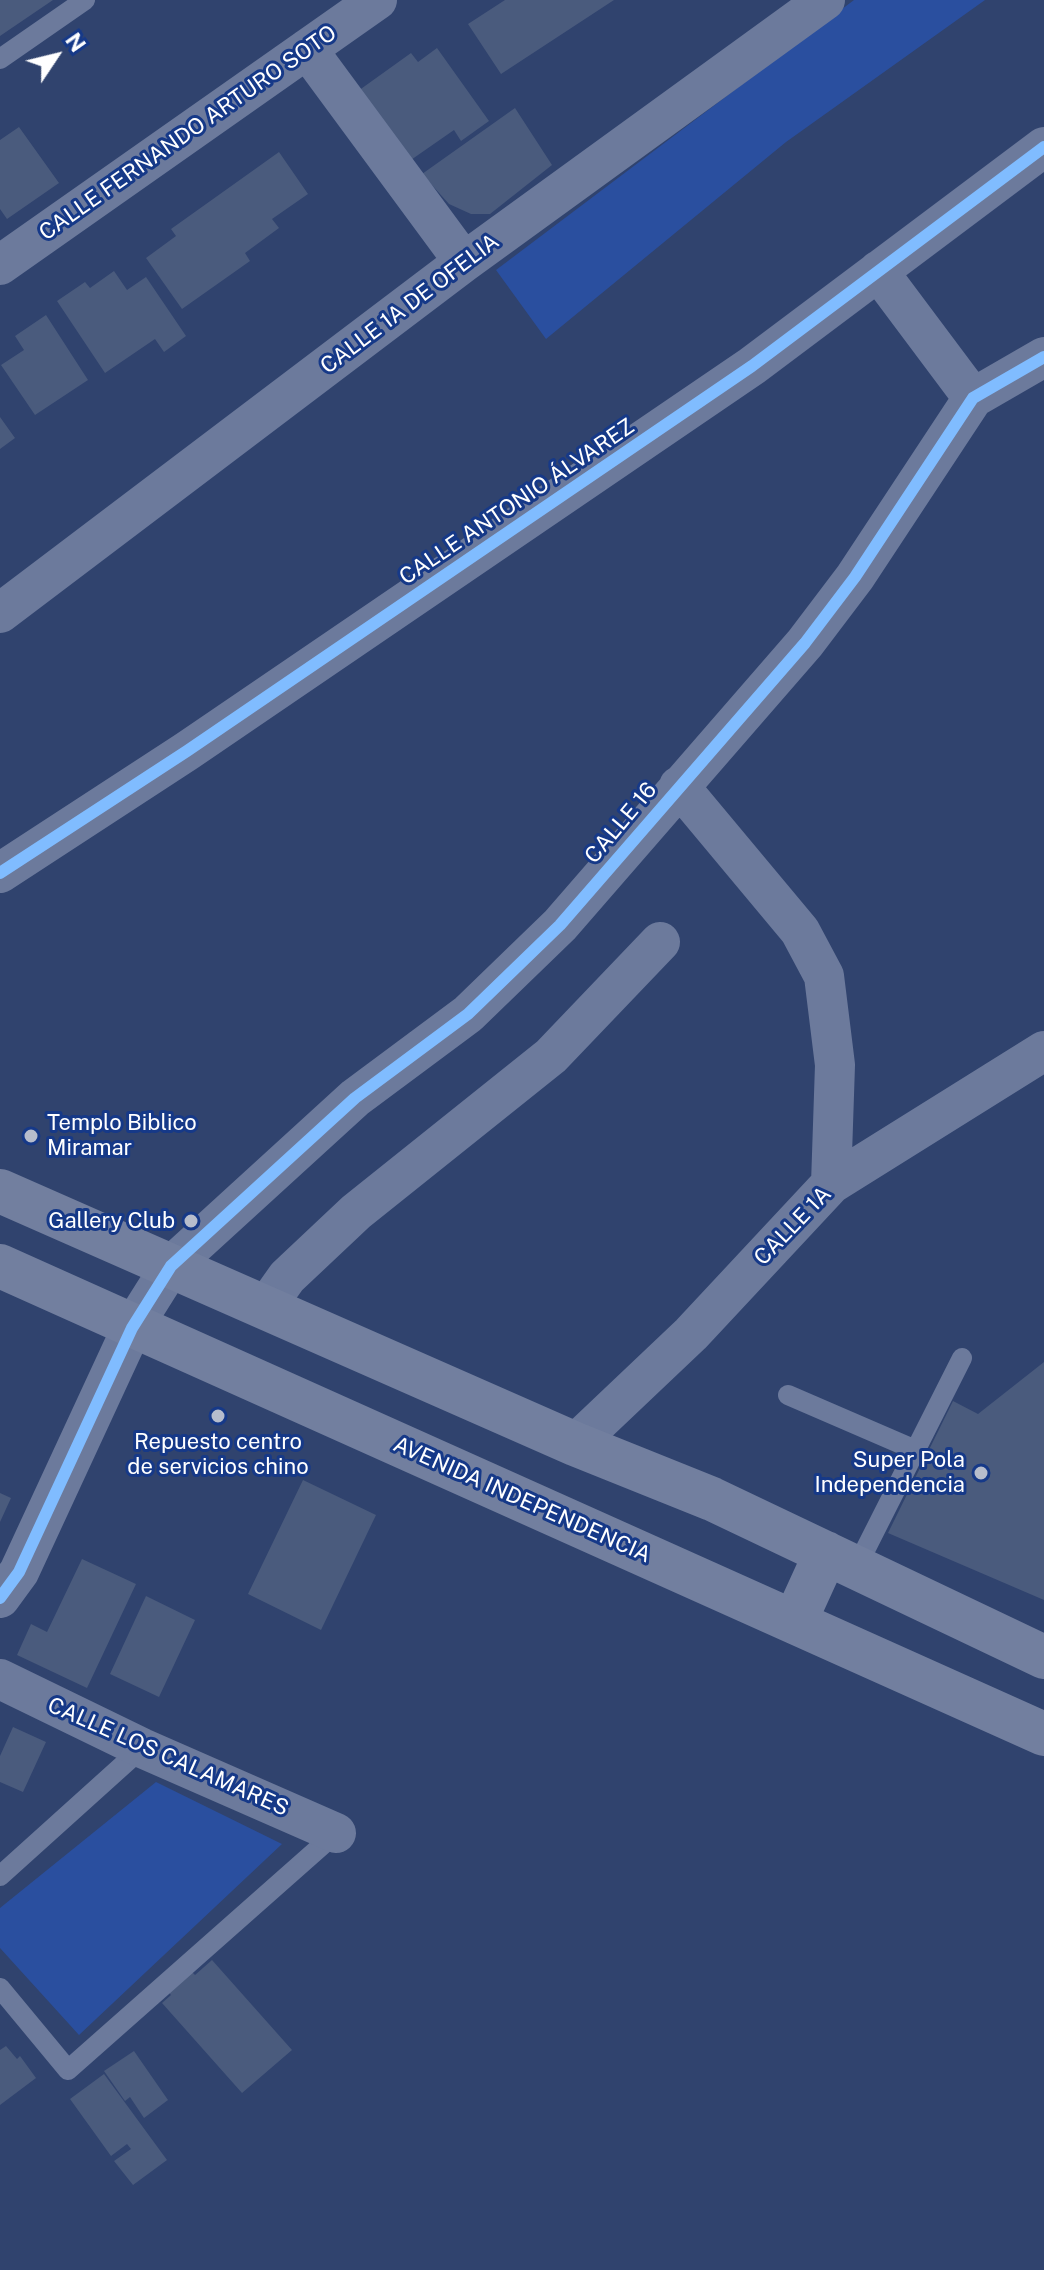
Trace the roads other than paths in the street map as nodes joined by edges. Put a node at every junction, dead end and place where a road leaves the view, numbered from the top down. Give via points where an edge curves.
1 (85, 0) edge
2 (377, 0) edge
3 (825, 0) edge
4 (307, 49) junction
5 (0, 59) edge
6 (1044, 147) edge
7 (464, 262) junction
8 (0, 265) edge
9 (878, 271) junction
10 (1044, 357) edge
11 (973, 398) junction
12 (0, 613) edge
13 (679, 786) junction
14 (0, 873) edge
15 (660, 942) dead end
16 (1044, 1051) edge
17 (831, 1184) junction
18 (0, 1191) edge
19 (0, 1266) edge
20 (171, 1266) junction
21 (265, 1308) junction
22 (132, 1328) junction
23 (962, 1358) dead end
24 (788, 1395) dead end
25 (575, 1444) junction
26 (913, 1449) junction
27 (841, 1560) junction
28 (0, 1598) edge
29 (795, 1621) junction
30 (1044, 1657) edge
31 (0, 1679) edge
32 (1044, 1734) edge
33 (142, 1748) junction
34 (336, 1833) joint
35 (0, 1876) edge
36 (0, 1988) edge

1 - 5 lane
2 - 4 street, CALLE FERNANDO ARTURO SOTO
3 - 7 street, CALLE 1A DE OFELIA
4 - 7 street
4 - 8 street, CALLE FERNANDO ARTURO SOTO
6 - 9 street, CALLE ANTONIO ÁLVAREZ
7 - 12 street, CALLE 1A DE OFELIA
9 - 11 street
9 - 14 street, CALLE ANTONIO ÁLVAREZ via 739,375
10 - 11 street, CALLE 16
11 - 13 street, CALLE 16 via 855,577
13 - 17 street via 800,931 824,976 835,1065
13 - 20 street, CALLE 16 via 515,971 468,1014 355,1098
15 - 21 street via 551,1056 356,1212 287,1277
16 - 17 street, CALLE 1A
17 - 25 street, CALLE 1A via 691,1334
18 - 20 main road
19 - 22 main road, AVENIDA INDEPENDENCIA
20 - 21 main road
20 - 22 street, CALLE 16
21 - 25 main road
22 - 28 street, CALLE 16 via 19,1572
22 - 29 main road, AVENIDA INDEPENDENCIA
23 - 26 lane
24 - 26 lane
25 - 27 main road via 712,1499
26 - 27 lane
27 - 29 main road
27 - 30 main road
29 - 32 main road, AVENIDA INDEPENDENCIA
31 - 33 street, CALLE LOS CALAMARES
33 - 34 street, CALLE LOS CALAMARES
33 - 35 lane
34 - 36 lane via 68,2070

